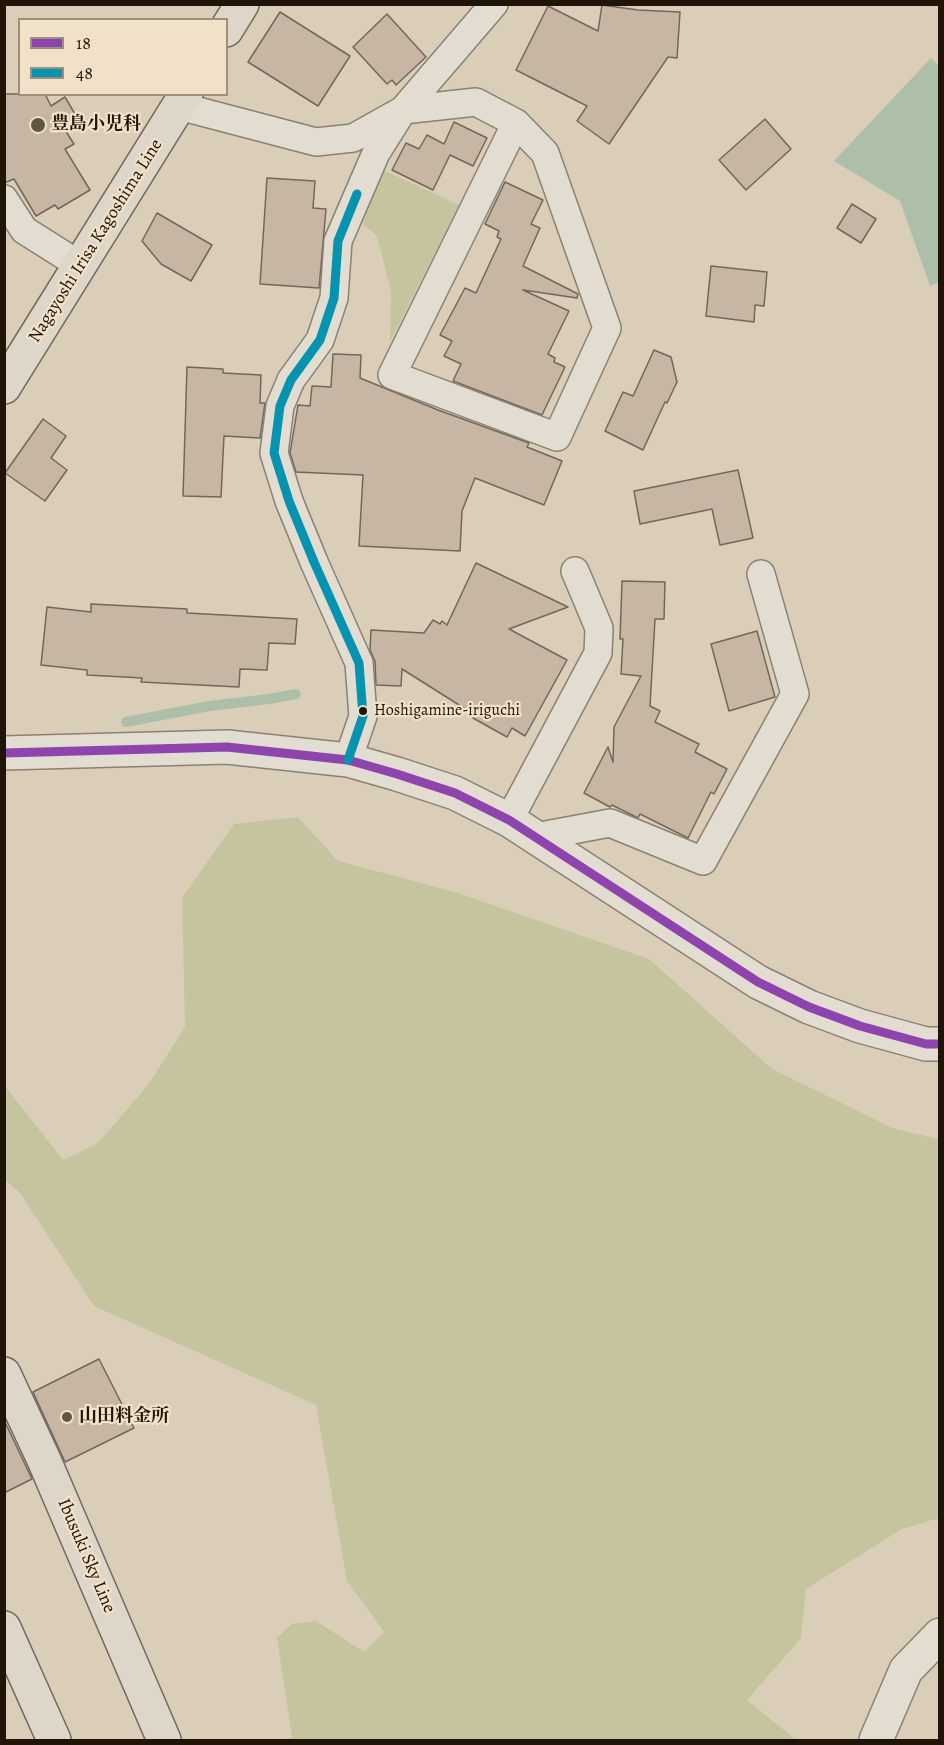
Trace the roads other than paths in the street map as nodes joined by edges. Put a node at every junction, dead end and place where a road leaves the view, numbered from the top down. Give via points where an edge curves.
1 (242, 4) edge
2 (494, 4) edge
3 (228, 27) edge
4 (183, 100) edge
5 (403, 110) junction
6 (516, 123) junction
7 (4, 199) edge
8 (81, 266) junction
9 (4, 387) edge
10 (574, 571) dead end
11 (761, 574) dead end
12 (4, 753) edge
13 (348, 760) junction
14 (522, 829) junction
15 (939, 1044) edge
16 (4, 1374) edge
17 (4, 1628) edge
18 (939, 1635) edge
19 (54, 1740) edge
20 (164, 1740) edge
21 (876, 1740) edge

1 - 3 main road
2 - 5 street
4 - 5 street via 316,142 353,138
4 - 8 main road, Nagayoshi Irisa Kagoshima Line
5 - 6 street via 476,102
5 - 13 street via 376,153 338,241 334,298 320,340 291,380 279,406 274,453 289,501 359,663 363,716
6 - 6 street via 546,153 607,328 557,437 392,375
7 - 8 street via 24,230
8 - 9 main road, Nagayoshi Irisa Kagoshima Line
10 - 14 street via 599,628 598,653
11 - 14 street via 795,694 703,861 610,823
12 - 13 street via 227,747
13 - 14 street via 455,794
14 - 15 street via 758,982 860,1026
16 - 20 main road, Ibusuki Sky Line
17 - 19 main road
18 - 21 street via 906,1670

